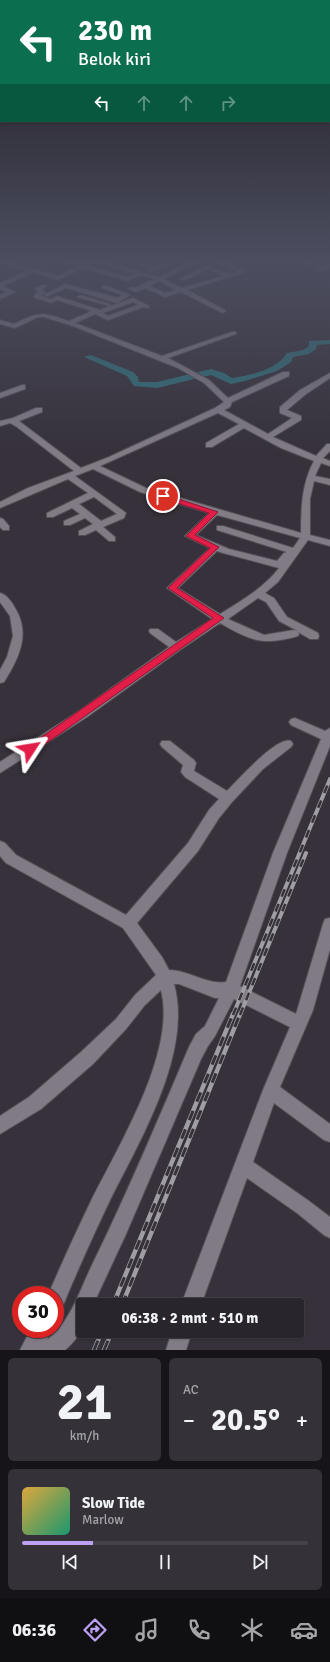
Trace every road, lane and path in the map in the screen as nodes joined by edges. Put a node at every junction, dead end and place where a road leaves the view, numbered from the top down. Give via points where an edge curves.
1 (74, 325) edge
2 (234, 333) dead end
3 (162, 358) junction
4 (286, 374) dead end
5 (330, 375) edge
6 (22, 387) dead end
7 (0, 396) edge
8 (228, 401) junction
9 (39, 410) dead end
10 (218, 410) junction
11 (0, 413) edge
12 (12, 420) junction
13 (0, 424) edge
14 (245, 424) junction
15 (268, 437) junction
16 (209, 445) dead end
17 (330, 446) edge
18 (317, 460) junction
19 (330, 464) edge
20 (93, 466) junction
21 (79, 472) junction
22 (68, 475) junction
23 (310, 477) junction
24 (330, 482) edge
25 (93, 494) junction
26 (72, 504) junction
27 (0, 506) edge
28 (215, 512) junction
29 (86, 514) junction
30 (50, 515) dead end
31 (67, 523) dead end
32 (98, 526) junction
33 (220, 528) dead end
34 (82, 533) dead end
35 (302, 537) junction
36 (112, 539) dead end
37 (330, 543) edge
38 (216, 547) junction
39 (293, 551) junction
40 (282, 566) junction
41 (258, 594) junction
42 (0, 596) edge
43 (219, 618) junction
44 (154, 631) dead end
45 (294, 634) dead end
46 (314, 636) dead end
47 (176, 647) junction
48 (0, 679) edge
49 (295, 722) dead end
50 (329, 735) edge
51 (166, 744) dead end
52 (287, 744) dead end
53 (0, 768) edge
54 (228, 798) junction
55 (0, 847) edge
56 (128, 923) junction
57 (330, 924) edge
58 (165, 977) junction
59 (231, 989) junction
60 (298, 1024) junction
61 (271, 1090) junction
62 (0, 1126) edge
63 (330, 1134) edge
64 (243, 1165) junction
65 (330, 1229) edge
66 (61, 1286) edge
67 (87, 1298) edge
68 (194, 1298) edge
69 (76, 1321) edge
70 (37, 1338) edge
71 (180, 1338) edge
72 (30, 1350) edge
73 (48, 1350) edge
74 (176, 1350) edge

1 - 3 street
2 - 3 street
3 - 8 street via 198,376
4 - 8 street
5 - 15 street via 303,392 283,409 298,418
6 - 7 street
8 - 10 street via 228,405
9 - 12 street
10 - 14 street
10 - 20 street
11 - 12 street
12 - 13 street
12 - 21 street
14 - 15 street
14 - 16 street
15 - 18 street
17 - 18 street
18 - 19 street
18 - 23 street
20 - 21 street
20 - 28 street via 143,490
21 - 22 street
22 - 25 street
22 - 27 street
23 - 24 street
23 - 35 street
25 - 26 street
25 - 32 street via 122,514
26 - 29 street
26 - 30 street
28 - 35 street
28 - 38 street via 190,536
29 - 31 street
29 - 32 street
32 - 34 street
32 - 36 street
33 - 39 street
35 - 37 street
35 - 39 street
38 - 40 street
38 - 43 street via 172,588
39 - 40 street
40 - 41 street via 275,580
41 - 43 street
41 - 46 street via 270,600 284,619
42 - 48 street via 14,613 20,630 12,660
43 - 45 street via 261,639
43 - 47 street
44 - 47 street
47 - 53 street via 83,714
49 - 50 street
50 - 59 street via 280,853
51 - 54 street via 187,759 190,763 187,772 189,774
52 - 54 street via 259,766
54 - 56 street via 214,814 193,847
55 - 56 street via 11,859
56 - 58 street via 150,950
57 - 60 street via 305,1010
58 - 59 street via 178,977 215,991
58 - 62 street via 140,1000 122,1024 88,1058 35,1103
58 - 66 street via 171,999 172,1023 159,1076 148,1105 82,1238
59 - 60 street
59 - 67 street via 210,1031 195,1053 120,1228
60 - 61 street
61 - 63 street
61 - 64 street
64 - 65 street
64 - 68 street
69 - 73 street via 71,1331 56,1346
70 - 72 street
71 - 74 street

